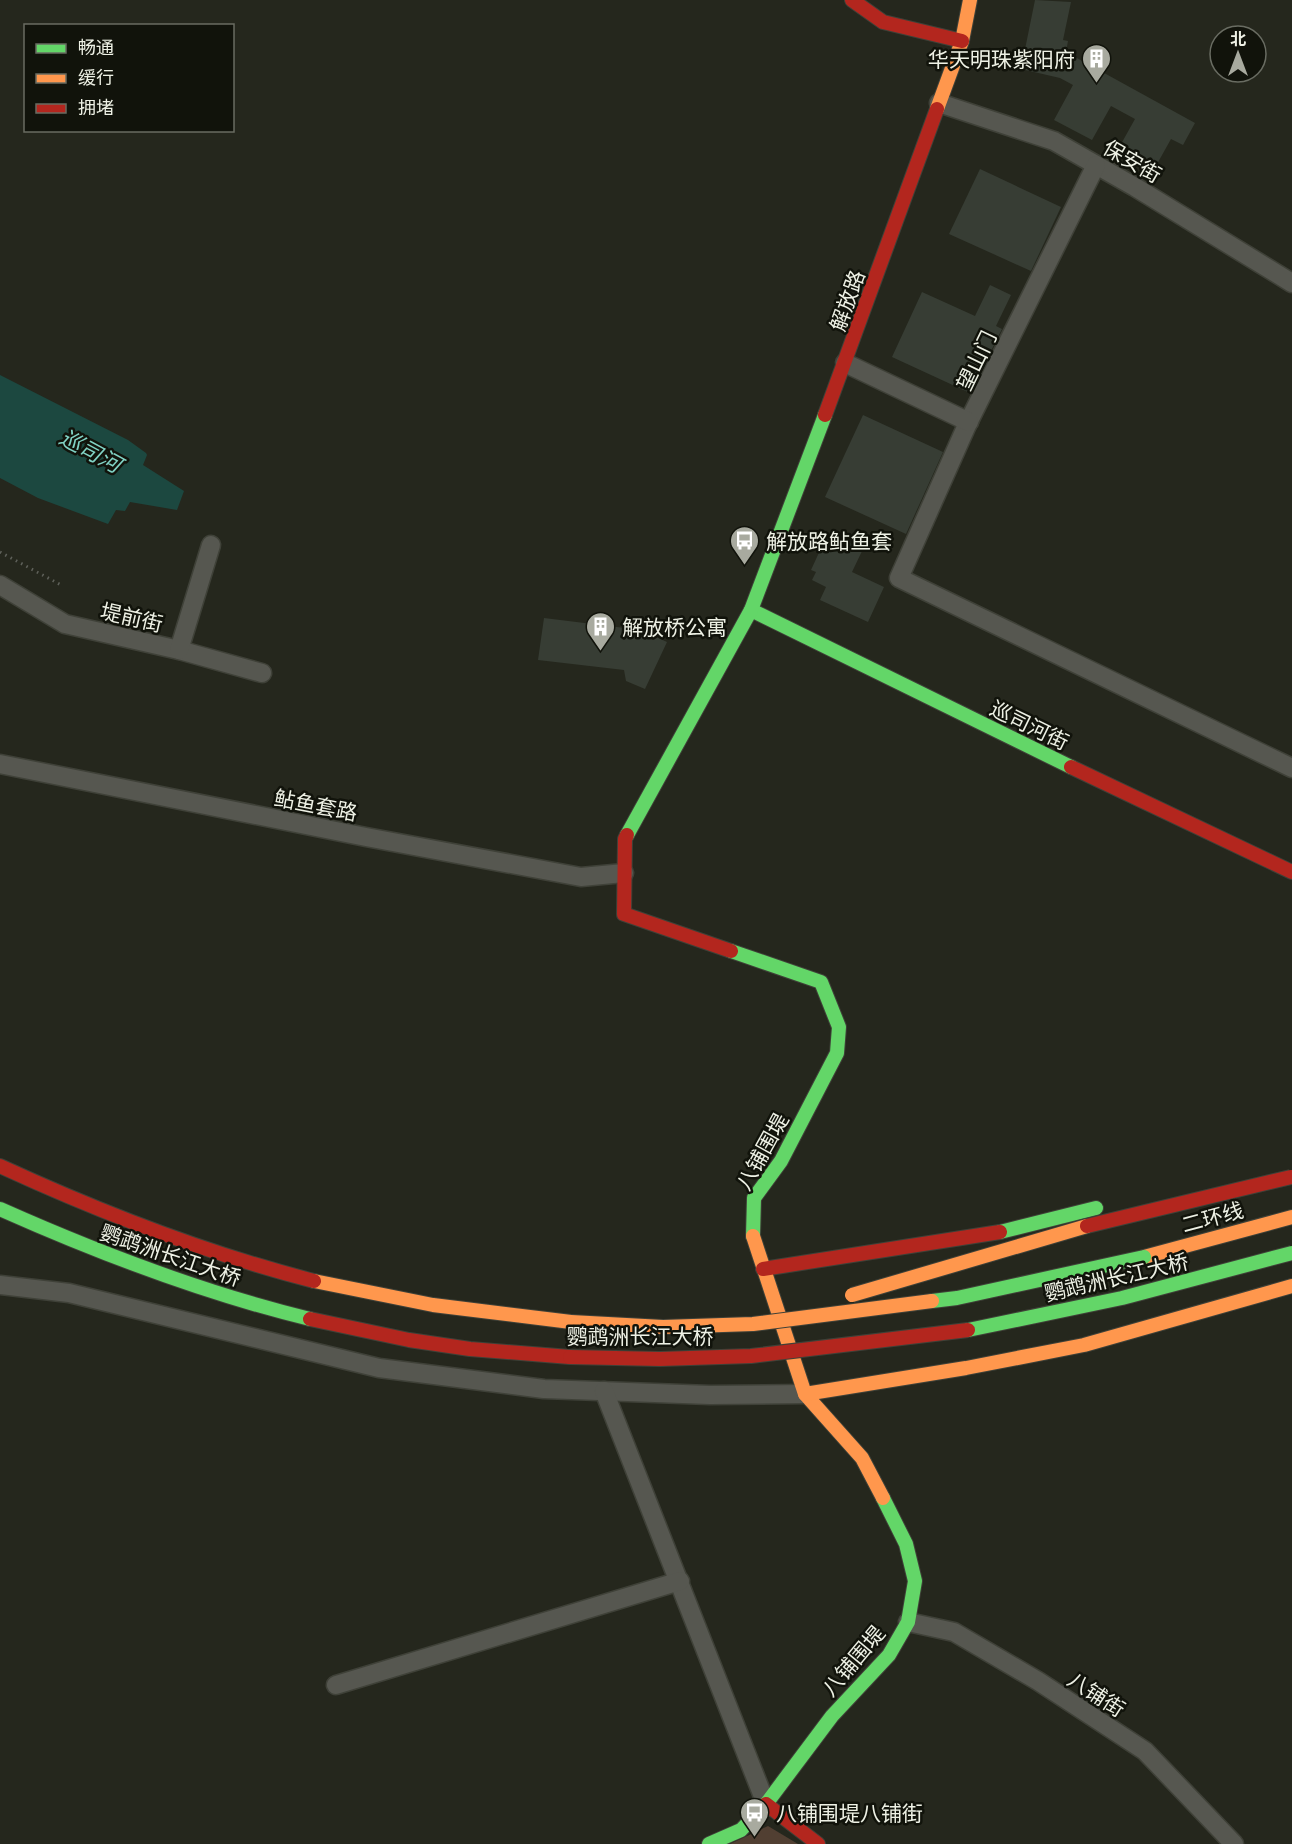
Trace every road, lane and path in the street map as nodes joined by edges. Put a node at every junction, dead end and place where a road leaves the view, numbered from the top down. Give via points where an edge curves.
1 (852, 0) edge
2 (970, 0) edge
3 (962, 41) junction
4 (939, 103) junction
5 (1096, 165) junction
6 (1292, 283) edge
7 (845, 363) junction
8 (969, 422) junction
9 (211, 545) dead end
10 (0, 552) edge
11 (0, 585) edge
12 (61, 585) dead end
13 (751, 610) junction
14 (179, 650) junction
15 (262, 673) dead end
16 (0, 764) edge
17 (1292, 768) edge
18 (1292, 872) edge
19 (624, 873) junction
20 (0, 1166) edge
21 (1291, 1177) edge
22 (1107, 1205) dead end
23 (0, 1209) edge
24 (1292, 1216) edge
25 (1292, 1253) edge
26 (1144, 1257) joint
27 (763, 1269) junction
28 (0, 1285) edge
29 (1292, 1286) edge
30 (753, 1324) junction
31 (788, 1353) junction
32 (891, 1353) dead end
33 (604, 1391) junction
34 (805, 1394) junction
35 (680, 1581) junction
36 (908, 1622) junction
37 (336, 1685) dead end
38 (766, 1804) junction
39 (741, 1830) junction
40 (710, 1844) edge
41 (726, 1844) edge
42 (818, 1844) edge
43 (1234, 1844) edge

1 - 3 main road via 883,22
2 - 3 main road, 解放路
3 - 4 main road, 解放路
4 - 5 street, 保安街 via 1054,141
4 - 7 main road, 解放路
5 - 6 street, 保安街
5 - 8 street, 望山门
7 - 8 street
7 - 13 main road, 解放路
8 - 17 street, 望山门 via 899,578
9 - 14 street
10 - 12 path
11 - 14 street, 堤前街 via 65,624
13 - 18 main road, 巡司河街
13 - 19 main road, 八铺围堤 via 625,839
14 - 15 street, 堤前街
16 - 19 street, 鲇鱼套路 via 581,877
19 - 27 main road, 八铺围堤 via 624,914 821,982 839,1027 837,1053 781,1161 754,1198 753,1236
20 - 30 main road, 鹦鹉洲长江大桥, bridge via 172,1238 269,1269 366,1293 471,1311 571,1322 663,1327
21 - 30 main road, bridge via 1091,1225
22 - 27 main road via 991,1233
23 - 31 main road, 鹦鹉洲长江大桥, bridge via 164,1277 261,1308 364,1331 470,1349 570,1357 660,1359
24 - 26 main road, 二环线
25 - 31 main road, 鹦鹉洲长江大桥, bridge via 1122,1298 972,1330
26 - 30 main road, 鹦鹉洲长江大桥, bridge via 957,1298
27 - 34 main road, 八铺围堤
28 - 33 street via 69,1293 379,1368 544,1389
29 - 34 main road via 1084,1345
31 - 32 main road, bridge
33 - 34 street
33 - 35 street
34 - 36 main road, 八铺围堤 via 862,1458 906,1544 915,1581
35 - 37 street
35 - 38 street
36 - 38 main road, 八铺围堤 via 889,1655 832,1716
36 - 43 street, 八铺街 via 954,1632 1145,1751
38 - 39 main road, 八铺围堤
38 - 42 main road
39 - 40 main road
39 - 41 street

